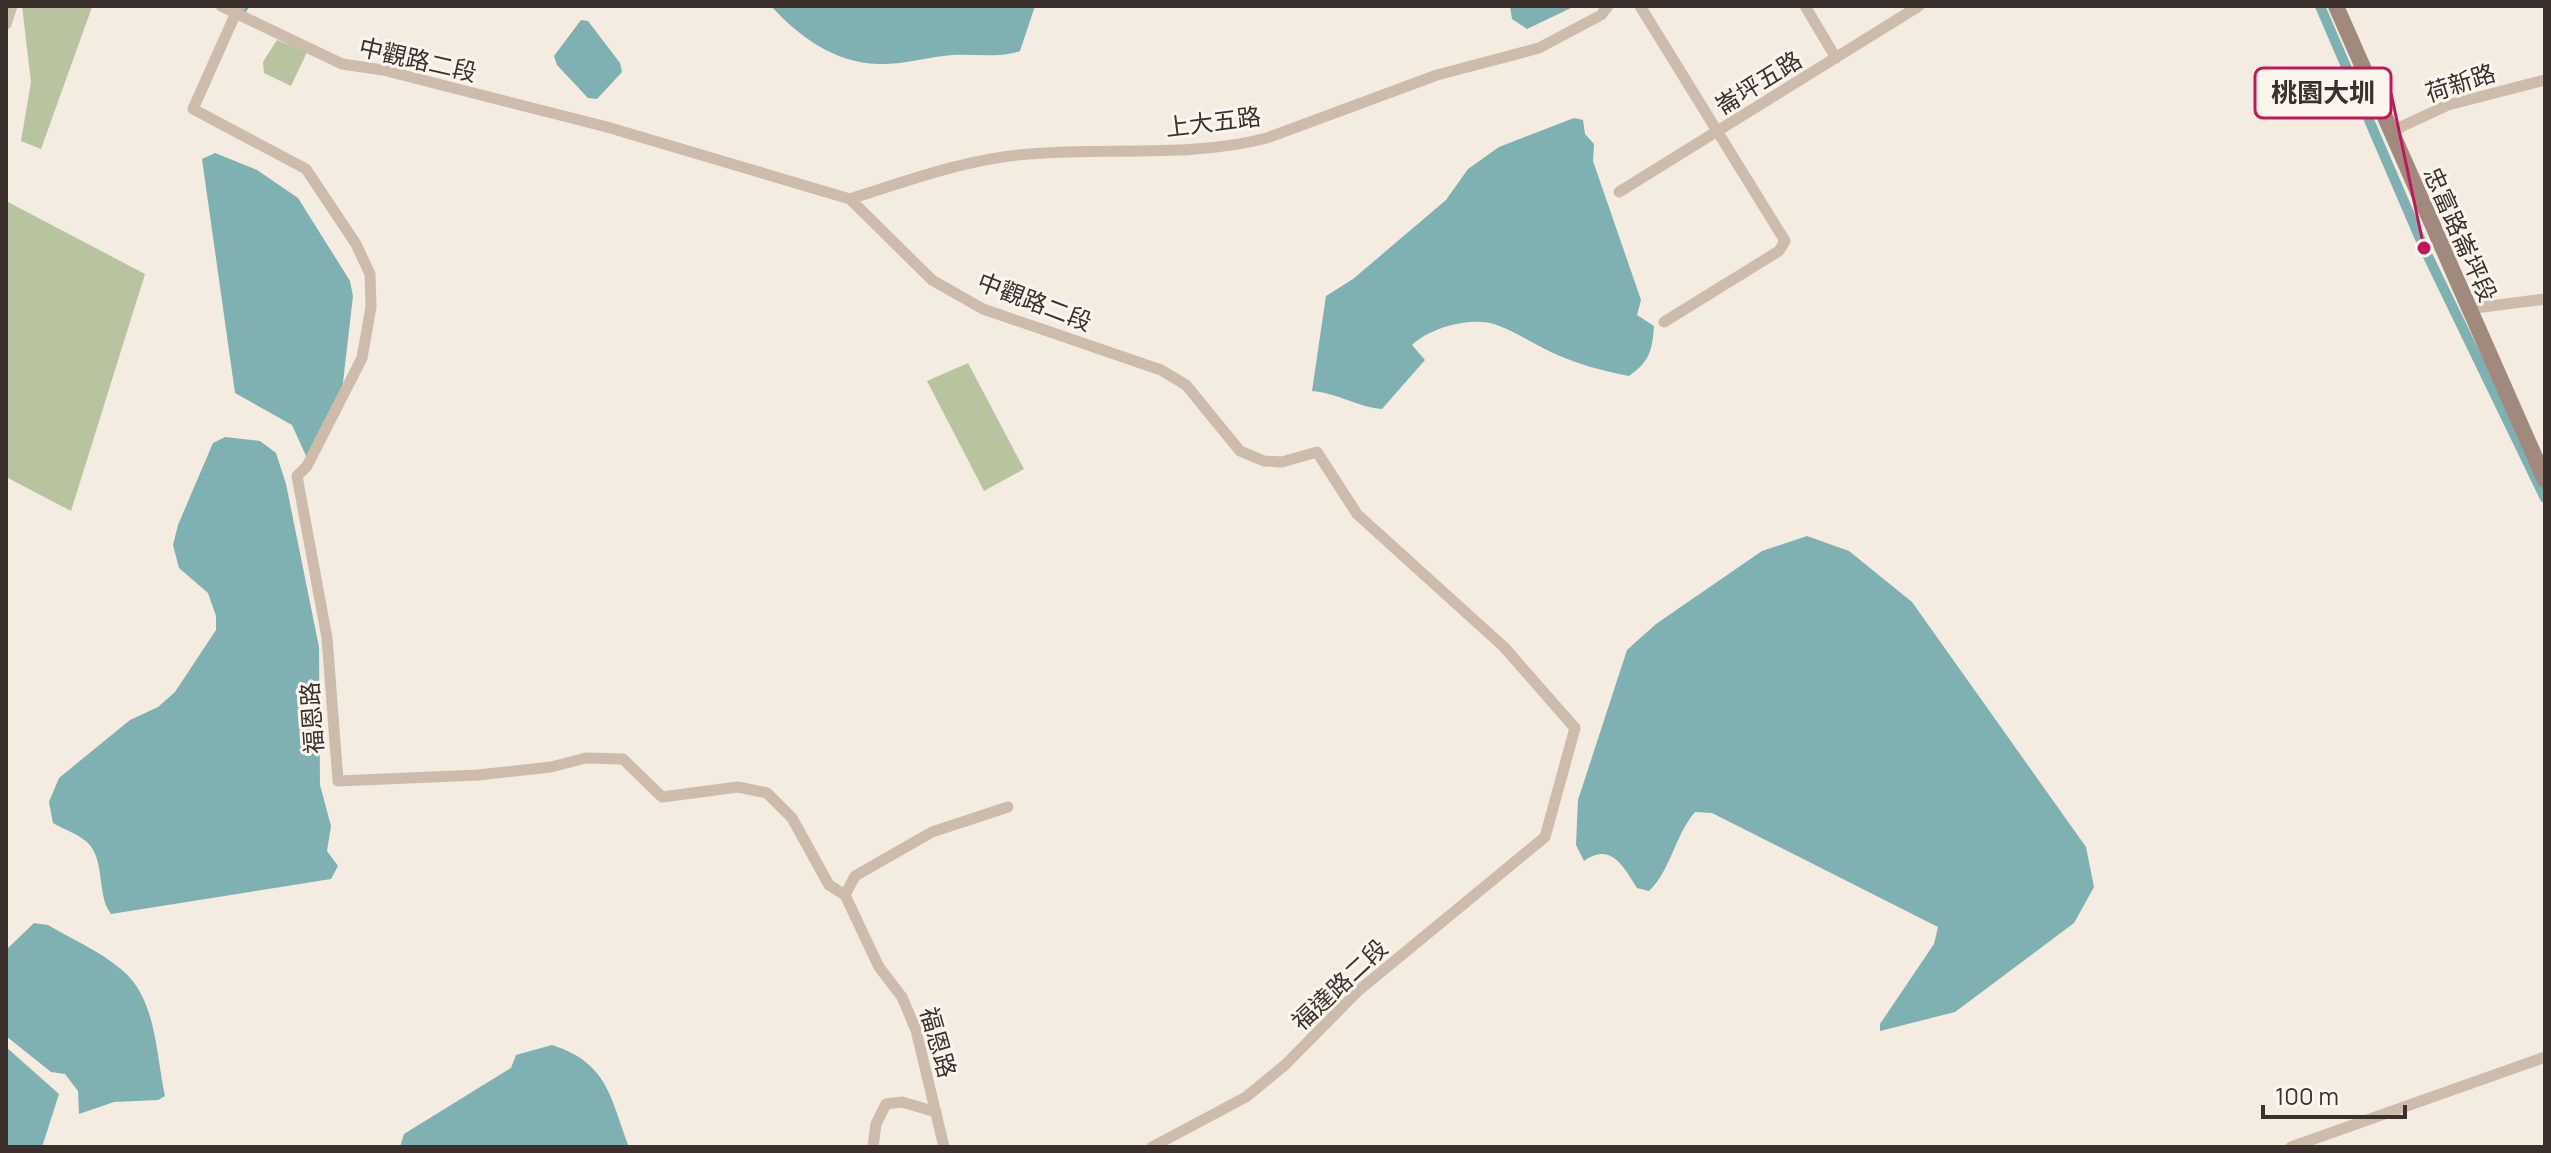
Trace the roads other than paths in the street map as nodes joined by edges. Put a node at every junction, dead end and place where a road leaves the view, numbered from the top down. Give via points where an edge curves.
1 (12, 6) edge
2 (221, 6) edge
3 (1608, 6) edge
4 (1640, 6) edge
5 (1805, 6) edge
6 (1919, 6) edge
7 (2336, 6) edge
8 (237, 9) edge
9 (6, 24) edge
10 (1836, 58) junction
11 (2545, 80) edge
12 (2390, 132) junction
13 (1716, 134) junction
14 (1619, 192) dead end
15 (850, 199) junction
16 (2545, 299) edge
17 (2467, 309) junction
18 (1664, 322) dead end
19 (2545, 480) edge
20 (1008, 807) dead end
21 (1545, 837) joint
22 (845, 895) junction
23 (2545, 1057) edge
24 (936, 1112) junction
25 (873, 1147) edge
26 (944, 1147) edge
27 (1152, 1147) edge
28 (2291, 1147) edge

1 - 9 street
2 - 8 street, 中觀路二段
3 - 15 street, 上大五路 via 1601,15 1539,48 1437,75 1267,138 1160,151 1026,154
4 - 13 street
5 - 10 street
6 - 10 street, 崙坪五路
7 - 12 street, 忠富路崙坪段
8 - 15 street, 中觀路二段 via 342,64 607,127
8 - 22 street, 福恩路 via 193,109 306,169 370,274 369,329 362,358 297,476 327,638 338,781 478,775 586,758 623,759 662,797 738,787 767,793 792,818 829,885
10 - 13 street, 崙坪五路
11 - 12 street, 荷新路 via 2448,105
12 - 17 street, 忠富路崙坪段
13 - 14 street, 崙坪五路
13 - 18 street via 1785,241 1779,251
15 - 21 street, 中觀路二段 via 932,280 983,309 1161,370 1186,385 1240,451 1282,462 1317,452 1357,514 1504,647 1575,728
16 - 17 street
17 - 19 street, 忠富路崙坪段
20 - 22 street via 932,832 855,876
21 - 27 street, 福達路二段 via 1358,991 1246,1097
22 - 24 street, 福恩路 via 879,967 907,1008
23 - 28 street
24 - 25 street via 902,1102 886,1104
24 - 26 street, 福恩路

